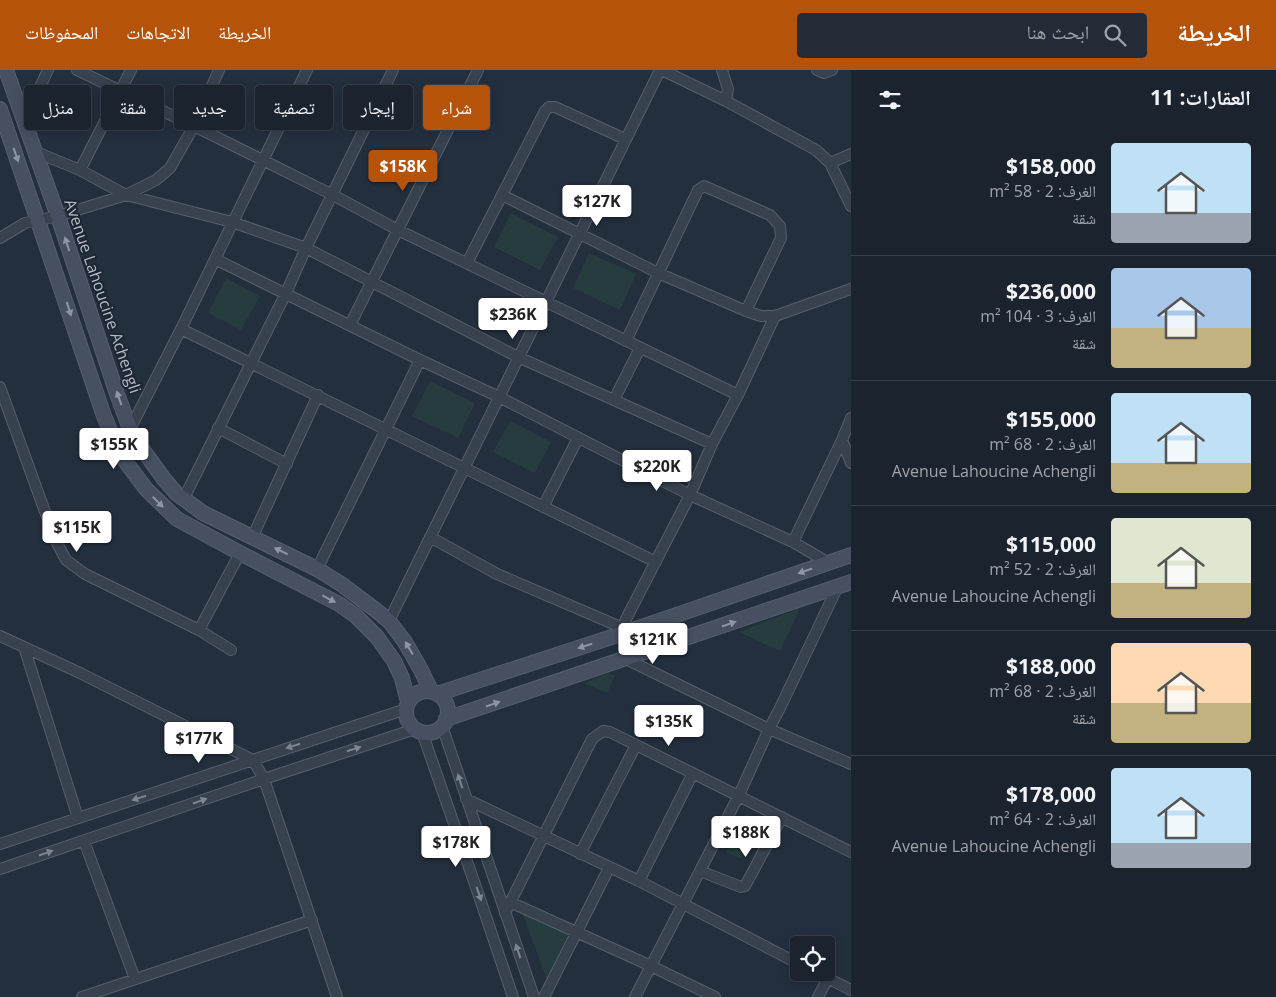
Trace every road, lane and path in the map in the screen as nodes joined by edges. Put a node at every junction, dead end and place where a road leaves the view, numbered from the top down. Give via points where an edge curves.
1 (6, 70) edge
2 (48, 70) edge
3 (77, 70) edge
4 (131, 70) edge
5 (219, 70) edge
6 (307, 70) edge
7 (393, 70) edge
8 (478, 70) edge
9 (661, 70) edge
10 (722, 70) edge
11 (817, 70) edge
12 (832, 70) edge
13 (41, 85) edge
14 (109, 85) edge
15 (123, 85) edge
16 (212, 85) edge
17 (726, 101) junction
18 (0, 109) edge
19 (24, 121) edge
20 (3, 126) edge
21 (101, 128) edge
22 (27, 130) edge
23 (192, 130) edge
24 (202, 130) edge
25 (625, 139) junction
26 (36, 152) junction
27 (851, 154) edge
28 (262, 160) junction
29 (830, 163) junction
30 (80, 170) junction
31 (331, 194) junction
32 (126, 195) junction
33 (502, 195) junction
34 (851, 206) edge
35 (58, 216) junction
36 (39, 220) junction
37 (232, 222) junction
38 (398, 230) junction
39 (580, 232) junction
40 (0, 238) edge
41 (306, 248) junction
42 (215, 259) junction
43 (467, 263) junction
44 (658, 272) junction
45 (371, 282) junction
46 (851, 289) edge
47 (286, 293) junction
48 (546, 301) junction
49 (746, 311) junction
50 (775, 316) junction
51 (350, 325) junction
52 (181, 328) junction
53 (626, 341) junction
54 (640, 348) junction
55 (518, 358) junction
56 (420, 360) junction
57 (251, 362) junction
58 (0, 387) edge
59 (318, 395) junction
60 (738, 395) junction
61 (499, 397) junction
62 (614, 400) junction
63 (851, 418) edge
64 (218, 428) junction
65 (385, 428) junction
66 (130, 429) junction
67 (578, 438) junction
68 (842, 440) junction
69 (712, 444) junction
70 (851, 463) edge
71 (286, 464) junction
72 (464, 468) junction
73 (690, 494) junction
74 (184, 498) junction
75 (544, 507) junction
76 (253, 537) junction
77 (430, 537) junction
78 (793, 542) junction
79 (240, 553) junction
80 (851, 555) edge
81 (656, 562) junction
82 (829, 563) junction
83 (317, 569) junction
84 (845, 584) edge
85 (389, 621) junction
86 (199, 630) junction
87 (623, 631) junction
88 (3, 640) edge
89 (24, 647) junction
90 (230, 650) dead end
91 (626, 659) junction
92 (434, 692) junction
93 (407, 706) junction
94 (444, 722) junction
95 (769, 729) junction
96 (418, 731) junction
97 (636, 745) junction
98 (253, 760) junction
99 (851, 764) edge
100 (693, 773) junction
101 (264, 779) junction
102 (738, 795) junction
103 (466, 799) junction
104 (782, 817) junction
105 (78, 818) junction
106 (543, 836) junction
107 (84, 840) junction
108 (0, 844) edge
109 (851, 852) edge
110 (580, 854) junction
111 (609, 868) junction
112 (0, 869) edge
113 (700, 871) junction
114 (639, 881) junction
115 (510, 902) junction
116 (683, 905) junction
117 (505, 912) junction
118 (312, 920) junction
119 (577, 932) junction
120 (790, 959) edge
121 (651, 966) junction
122 (135, 979) junction
123 (826, 981) edge
124 (834, 981) edge
125 (851, 990) edge
126 (536, 996) edge
127 (82, 997) edge
128 (337, 997) edge
129 (513, 997) edge
130 (544, 997) edge
131 (635, 997) edge
132 (715, 997) edge
133 (818, 997) edge

1 - 19 street, Avenue Lahoucine Achengli
2 - 13 street
3 - 14 street
4 - 15 street
5 - 16 street
6 - 28 street
7 - 31 street
8 - 38 street
9 - 17 street
9 - 25 street
10 - 17 street via 728,89
11 - 12 street via 824,73
17 - 29 street via 816,150
18 - 20 street
20 -> 36 street
21 - 30 street
22 - 26 street, Avenue Lahoucine Achengli
23 - 32 street via 170,168 156,180
24 - 28 street
25 - 33 street via 549,107
25 - 39 street
26 - 30 street
26 - 35 street, Avenue Lahoucine Achengli
27 - 29 street
28 - 31 street
28 - 37 street
29 - 34 street
30 - 32 street
31 - 38 street
31 - 41 street
32 - 35 street
32 - 37 street
33 - 39 street
33 - 43 street
35 - 36 street
66 -> 35 street, Avenue Lahoucine Achengli
36 - 40 street
36 -> 79 street via 118,450 146,489 177,518
37 - 41 street
37 - 42 street
38 - 43 street
38 - 45 street
39 - 44 street
39 - 48 street
41 - 45 street
41 - 47 street
42 - 47 street
42 - 52 street
43 - 48 street
44 - 49 street
44 - 49 street via 698,190 707,187 770,215 780,226 781,238
44 - 53 street
45 - 51 street
45 - 55 street
46 - 50 street
47 - 51 street
47 - 57 street
48 - 53 street
48 - 55 street
49 - 50 street
50 - 60 street
51 - 56 street
52 - 57 street
52 - 66 street
53 - 54 street
54 - 60 street
54 - 62 street
55 - 61 street
55 - 62 street
56 - 61 street
56 - 65 street
57 - 59 street
57 - 64 street
58 - 86 street via 66,560 85,574
59 - 65 street
59 - 71 street
60 - 69 street
61 - 67 street
61 - 72 street
62 - 69 street
63 - 68 street
64 - 71 street
64 - 74 street
65 - 72 street
65 - 83 street
66 - 74 street, Avenue Lahoucine Achengli via 164,479
67 - 73 street
67 - 75 street
68 - 70 street
68 - 78 street
69 - 73 street
71 - 76 street
72 - 75 street
72 - 77 street
73 - 78 street
73 - 81 street
74 - 76 street, Avenue Lahoucine Achengli via 203,513
75 - 81 street
83 -> 76 street, Avenue Lahoucine Achengli
77 - 85 street
77 - 87 street via 497,574
78 - 82 street
79 - 86 street
79 -> 93 street via 356,616 394,661 402,678
80 - 82 street
81 - 87 street
82 -> 87 street
83 - 85 street, Avenue Lahoucine Achengli
91 -> 84 street
84 - 95 street
92 -> 85 street, Avenue Lahoucine Achengli
86 - 90 street
87 -> 92 street
88 - 89 street
89 - 98 street
89 - 105 street
94 -> 91 street
91 - 95 street
92 - 93 street via 418,693
92 - 94 street via 447,707
93 - 96 street via 408,720
93 -> 98 street
94 - 96 street via 433,732
103 -> 94 street
95 - 99 street
95 - 102 street
101 -> 96 street
96 -> 129 street
97 - 100 street
97 - 106 street via 610,732 603,731 592,738
97 - 110 street
98 - 101 street
98 -> 105 street
100 - 102 street
100 - 114 street
107 -> 101 street
101 - 118 street
102 - 104 street
102 - 113 street
103 - 106 street
103 - 117 street
104 - 109 street
104 - 113 street via 745,886
105 - 108 street
106 - 110 street
106 - 115 street
112 -> 107 street
107 - 122 street
110 - 111 street
111 - 114 street
111 - 119 street
113 - 116 street
114 - 116 street
115 - 117 street
115 - 119 street
116 - 120 street
116 - 121 street
126 -> 117 street
118 - 122 street
118 - 128 street
119 - 121 street
119 - 130 street
121 - 131 street
121 - 132 street
122 - 127 street
123 - 133 street
124 - 125 street

